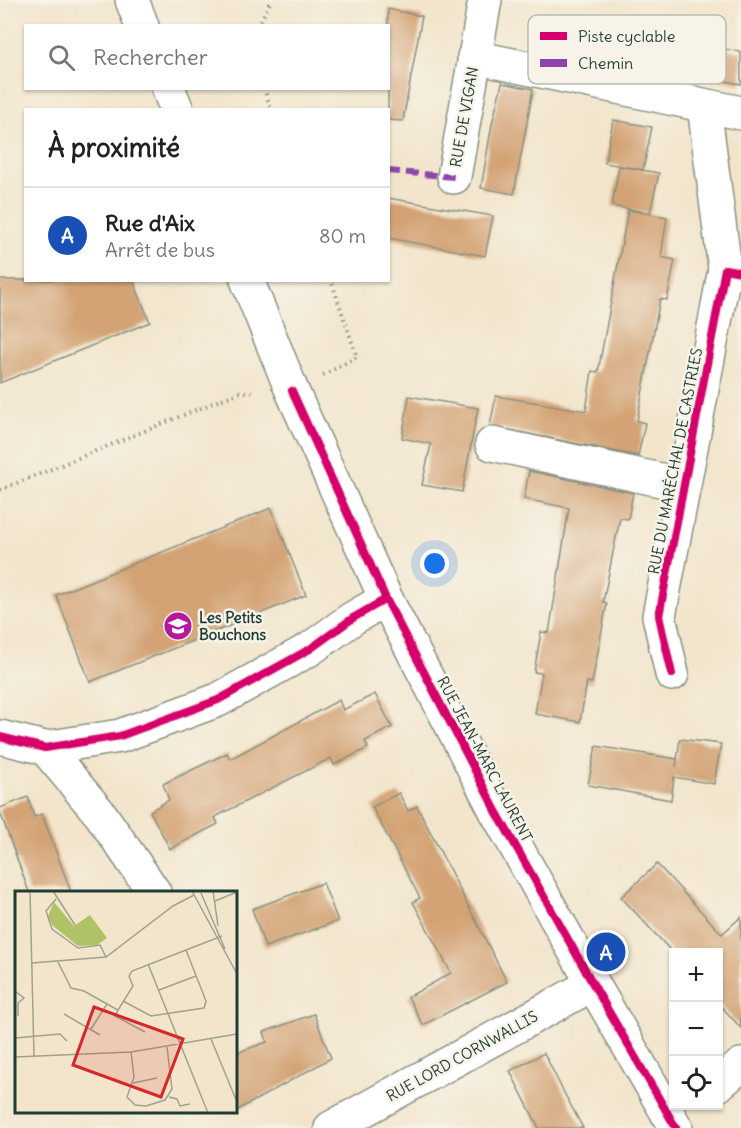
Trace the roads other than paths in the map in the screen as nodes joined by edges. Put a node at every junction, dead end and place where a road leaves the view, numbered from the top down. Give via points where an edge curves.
1 (132, 0) edge
2 (485, 0) edge
3 (141, 24) edge
4 (474, 57) junction
5 (528, 69) edge
6 (601, 84) edge
7 (169, 90) edge
8 (704, 106) junction
9 (176, 108) edge
10 (741, 113) edge
11 (454, 177) dead end
12 (733, 271) edge
13 (248, 282) edge
14 (492, 444) dead end
15 (684, 485) junction
16 (386, 599) junction
17 (672, 674) dead end
18 (0, 737) edge
19 (45, 748) junction
20 (153, 891) edge
21 (593, 984) junction
22 (741, 1065) edge
23 (723, 1081) edge
24 (680, 1122) edge
25 (331, 1128) edge

1 - 3 street
2 - 4 street, RUE DE VIGAN
4 - 5 street, RUE DE VIGAN
4 - 11 street, RUE DE VIGAN
6 - 8 street, RUE DE VIGAN
7 - 9 street
8 - 10 street, RUE DE VIGAN
8 - 12 street, RUE DU MARÉCHAL DE CASTRIES
12 - 15 street, RUE DU MARÉCHAL DE CASTRIES
13 - 16 street, RUE JEAN-MARC LAURENT via 292,391
14 - 15 street
15 - 17 street, RUE DU MARÉCHAL DE CASTRIES via 659,616
16 - 19 street via 310,649 218,700 120,736
16 - 21 street, RUE JEAN-MARC LAURENT via 496,811
18 - 19 street
19 - 20 street via 101,815
21 - 24 street, RUE JEAN-MARC LAURENT
21 - 25 street, RUE LORD CORNWALLIS
22 - 23 street

